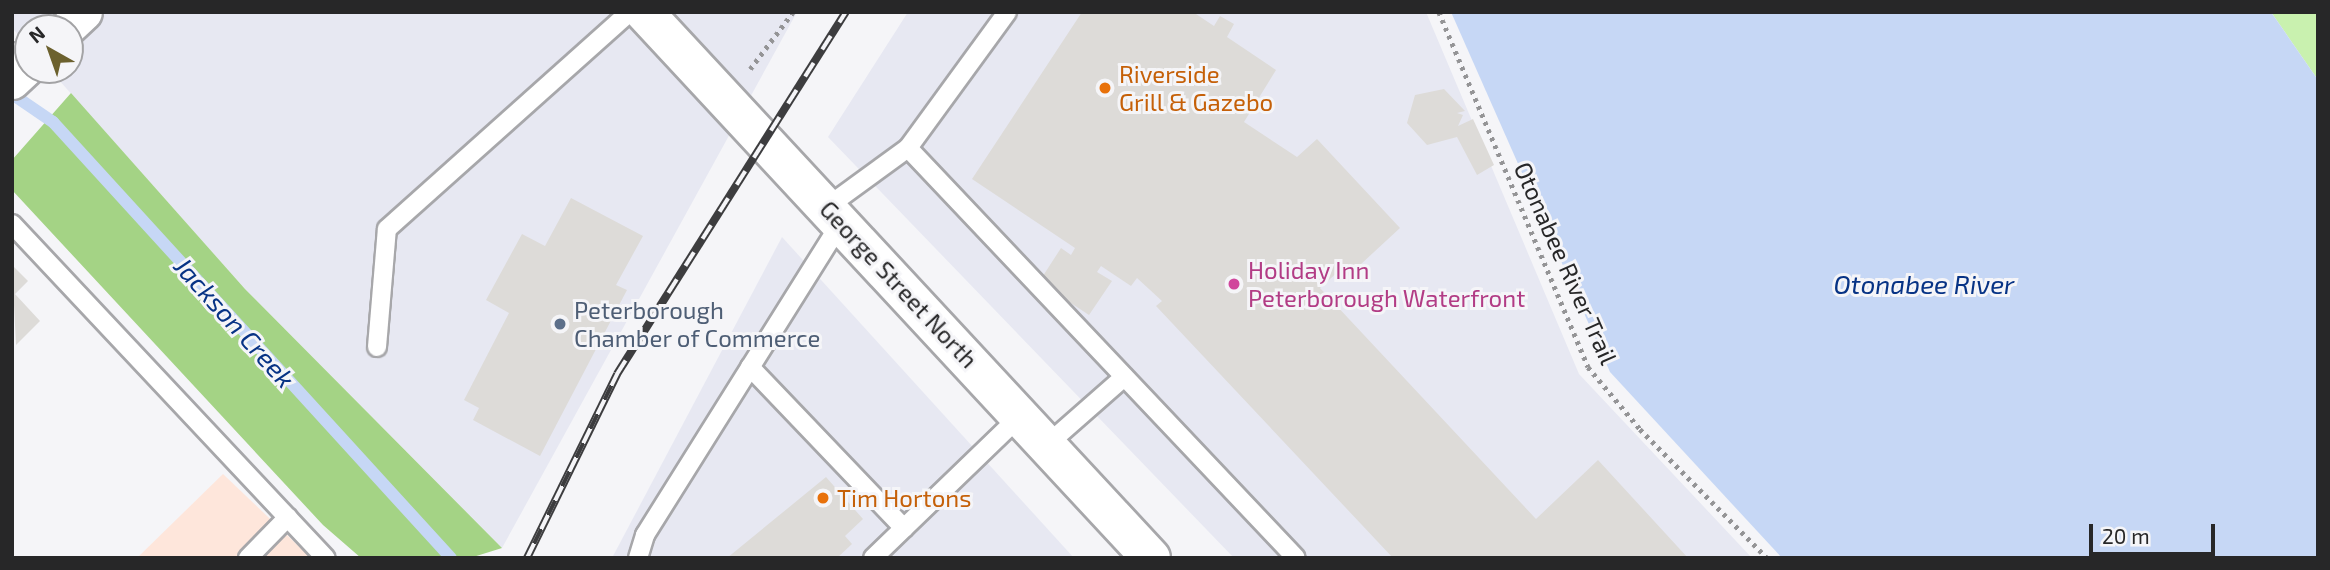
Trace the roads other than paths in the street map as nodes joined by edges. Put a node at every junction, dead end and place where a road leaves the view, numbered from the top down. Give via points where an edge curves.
1 (630, 12) edge
2 (645, 12) edge
3 (1007, 12) edge
4 (908, 148) junction
5 (834, 214) junction
6 (12, 224) edge
7 (377, 347) dead end
8 (750, 367) junction
9 (1124, 377) junction
10 (1022, 414) junction
11 (1049, 443) junction
12 (288, 517) junction
13 (904, 528) junction
14 (248, 558) edge
15 (326, 558) edge
16 (638, 558) edge
17 (873, 558) edge
18 (1151, 558) edge
19 (1296, 558) edge

1 - 7 lane via 387,229
2 - 5 main road, George Street North
3 - 4 lane
4 - 5 lane
4 - 9 lane
5 - 8 lane
5 - 10 main road, George Street North
6 - 12 lane
8 - 13 lane
8 - 16 lane via 645,535
9 - 11 lane
9 - 19 lane
10 - 11 main road, George Street North
10 - 13 lane
11 - 18 main road, George Street North
12 - 14 lane
12 - 15 lane
13 - 17 lane

